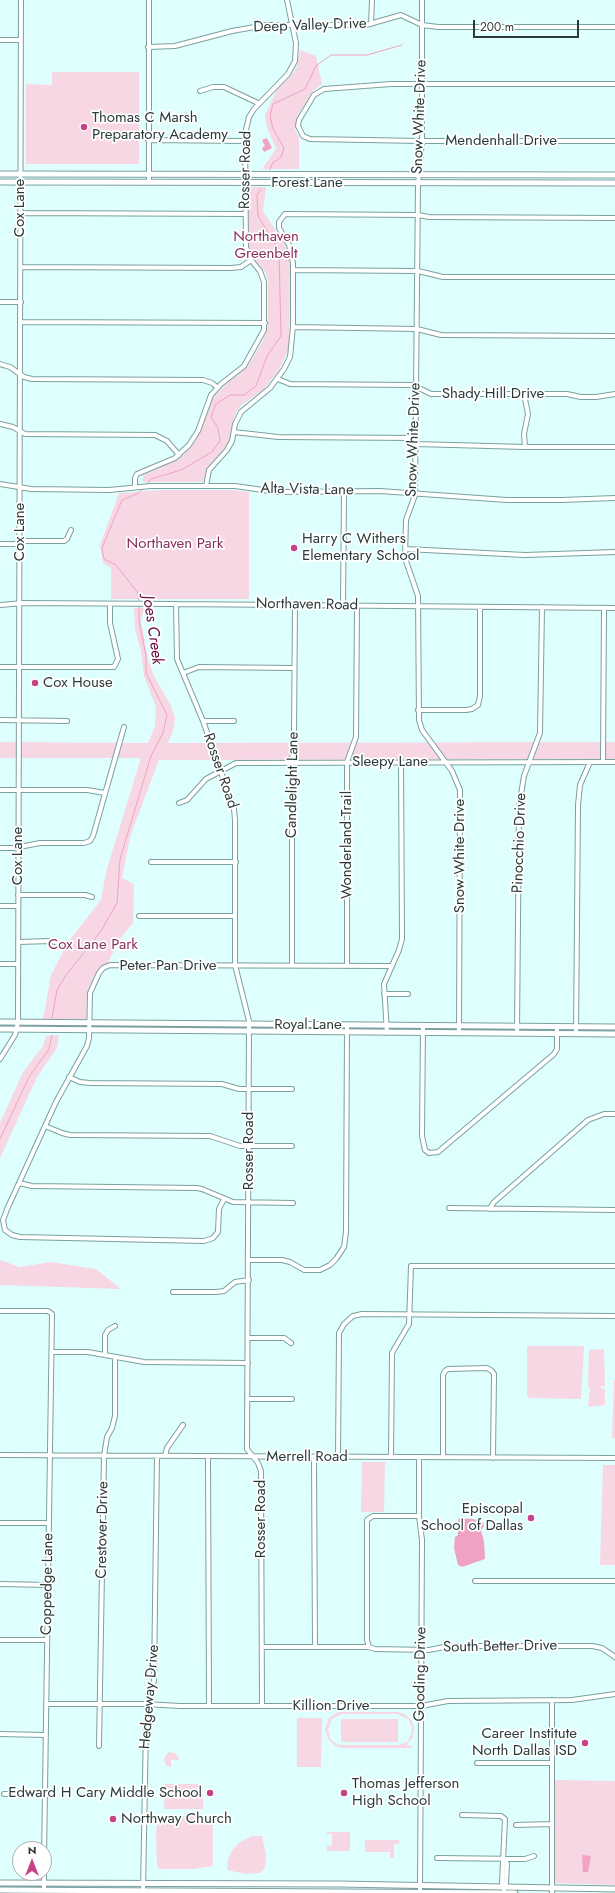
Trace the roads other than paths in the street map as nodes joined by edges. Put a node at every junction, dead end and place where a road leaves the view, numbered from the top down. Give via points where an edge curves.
1 (21, 0) edge
2 (149, 0) edge
3 (287, 0) edge
4 (372, 0) edge
5 (422, 0) edge
6 (292, 24) junction
7 (372, 24) junction
8 (422, 25) junction
9 (615, 27) edge
10 (0, 40) edge
11 (21, 40) junction
12 (148, 47) junction
13 (422, 84) junction
14 (615, 84) edge
15 (200, 91) dead end
16 (258, 103) junction
17 (148, 140) junction
18 (245, 141) junction
19 (422, 141) junction
20 (615, 141) edge
21 (0, 174) edge
22 (20, 174) junction
23 (148, 174) junction
24 (246, 174) junction
25 (304, 175) junction
26 (368, 175) junction
27 (615, 175) edge
28 (418, 176) junction
29 (0, 182) edge
30 (20, 182) junction
31 (148, 182) junction
32 (246, 183) junction
33 (304, 183) junction
34 (367, 184) junction
35 (418, 184) junction
36 (615, 184) edge
37 (20, 213) junction
38 (245, 214) junction
39 (418, 215) junction
40 (615, 218) edge
41 (251, 260) junction
42 (21, 268) junction
43 (293, 270) junction
44 (418, 271) junction
45 (615, 277) edge
46 (0, 302) edge
47 (21, 302) junction
48 (21, 322) junction
49 (265, 323) junction
50 (293, 327) junction
51 (417, 328) junction
52 (615, 336) edge
53 (0, 364) edge
54 (20, 374) junction
55 (278, 379) junction
56 (416, 386) junction
57 (217, 388) junction
58 (524, 394) junction
59 (615, 394) edge
60 (0, 424) edge
61 (20, 431) junction
62 (234, 432) junction
63 (416, 438) junction
64 (416, 444) junction
65 (525, 448) junction
66 (615, 448) edge
67 (179, 455) junction
68 (0, 484) edge
69 (206, 486) junction
70 (136, 487) junction
71 (20, 488) junction
72 (344, 492) junction
73 (415, 495) junction
74 (615, 498) edge
75 (71, 530) dead end
76 (20, 542) junction
77 (0, 544) edge
78 (406, 549) junction
79 (615, 552) edge
80 (19, 603) junction
81 (110, 604) junction
82 (176, 604) junction
83 (0, 605) edge
84 (295, 605) junction
85 (343, 606) junction
86 (357, 606) junction
87 (418, 606) junction
88 (480, 607) junction
89 (542, 608) junction
90 (604, 608) junction
91 (615, 608) edge
92 (0, 667) edge
93 (19, 667) junction
94 (294, 668) junction
95 (184, 673) junction
96 (418, 710) junction
97 (0, 720) edge
98 (19, 720) junction
99 (67, 721) dead end
100 (203, 721) junction
101 (234, 721) dead end
102 (124, 727) dead end
103 (292, 762) junction
104 (347, 762) junction
105 (401, 762) junction
106 (446, 762) junction
107 (530, 762) junction
108 (590, 762) junction
109 (603, 762) junction
110 (615, 762) edge
111 (221, 770) junction
112 (0, 790) edge
113 (19, 790) junction
114 (105, 793) junction
115 (179, 803) dead end
116 (0, 848) edge
117 (19, 848) junction
118 (151, 862) dead end
119 (236, 862) junction
120 (18, 895) junction
121 (92, 897) dead end
122 (0, 906) edge
123 (18, 906) junction
124 (139, 916) dead end
125 (235, 916) junction
126 (18, 942) junction
127 (60, 944) dead end
128 (0, 964) edge
129 (18, 964) junction
130 (235, 965) junction
131 (292, 965) junction
132 (347, 965) junction
133 (391, 966) junction
134 (384, 994) junction
135 (408, 994) dead end
136 (0, 1022) edge
137 (18, 1022) junction
138 (90, 1023) junction
139 (249, 1024) junction
140 (347, 1025) junction
141 (386, 1025) junction
142 (423, 1026) junction
143 (459, 1026) junction
144 (517, 1027) junction
145 (557, 1027) junction
146 (614, 1027) edge
147 (576, 1028) junction
148 (0, 1029) edge
149 (17, 1030) junction
150 (90, 1030) junction
151 (249, 1032) junction
152 (347, 1032) junction
153 (387, 1033) junction
154 (423, 1033) junction
155 (459, 1033) junction
156 (517, 1033) junction
157 (557, 1034) junction
158 (576, 1034) junction
159 (614, 1034) edge
160 (0, 1059) edge
161 (69, 1077) junction
162 (249, 1089) junction
163 (292, 1089) dead end
164 (615, 1114) edge
165 (45, 1126) junction
166 (249, 1146) junction
167 (292, 1146) dead end
168 (19, 1183) junction
169 (224, 1199) junction
170 (248, 1203) junction
171 (293, 1203) dead end
172 (449, 1208) dead end
173 (490, 1209) junction
174 (615, 1210) edge
175 (248, 1260) junction
176 (615, 1266) edge
177 (248, 1280) junction
178 (173, 1292) dead end
179 (0, 1311) edge
180 (409, 1315) junction
181 (615, 1316) edge
182 (116, 1326) dead end
183 (248, 1338) junction
184 (291, 1343) dead end
185 (53, 1352) junction
186 (105, 1355) junction
187 (115, 1357) junction
188 (248, 1363) junction
189 (248, 1399) junction
190 (292, 1399) dead end
191 (183, 1426) dead end
192 (0, 1455) edge
193 (50, 1455) junction
194 (104, 1456) junction
195 (157, 1456) junction
196 (165, 1456) junction
197 (208, 1457) junction
198 (253, 1457) junction
199 (314, 1457) junction
200 (338, 1457) junction
201 (391, 1457) junction
202 (419, 1457) junction
203 (443, 1458) junction
204 (493, 1458) junction
205 (615, 1458) edge
206 (419, 1516) junction
207 (0, 1523) edge
208 (49, 1523) junction
209 (475, 1581) dead end
210 (615, 1581) edge
211 (0, 1584) edge
212 (48, 1585) junction
213 (0, 1640) edge
214 (47, 1640) junction
215 (262, 1647) junction
216 (315, 1647) junction
217 (369, 1647) junction
218 (421, 1650) junction
219 (615, 1657) edge
220 (615, 1694) edge
221 (552, 1700) junction
222 (46, 1704) junction
223 (100, 1704) junction
224 (150, 1705) junction
225 (209, 1706) junction
226 (262, 1706) junction
227 (421, 1706) junction
228 (0, 1734) edge
229 (46, 1735) junction
230 (99, 1746) dead end
231 (477, 1763) dead end
232 (552, 1763) junction
233 (4, 1794) dead end
234 (45, 1794) junction
235 (462, 1815) dead end
236 (552, 1824) junction
237 (516, 1825) dead end
238 (44, 1841) edge
239 (534, 1856) dead end
240 (437, 1858) dead end
241 (505, 1859) junction
242 (3, 1883) edge
243 (44, 1883) junction
244 (62, 1883) junction
245 (86, 1883) junction
246 (115, 1883) junction
247 (143, 1883) junction
248 (171, 1883) junction
249 (223, 1884) junction
250 (273, 1884) junction
251 (304, 1884) junction
252 (339, 1884) junction
253 (398, 1885) junction
254 (420, 1885) junction
255 (452, 1885) junction
256 (504, 1886) junction
257 (615, 1889) edge
258 (0, 1890) edge
259 (6, 1890) junction
260 (44, 1890) junction
261 (86, 1890) junction
262 (552, 1890) edge
263 (583, 1890) edge
264 (143, 1891) junction
265 (304, 1891) junction
266 (62, 1892) edge
267 (115, 1892) edge
268 (171, 1892) edge
269 (223, 1892) edge
270 (272, 1892) edge
271 (339, 1892) edge
272 (398, 1892) edge
273 (420, 1892) junction
274 (452, 1892) edge
275 (504, 1893) edge
276 (515, 1893) edge

1 - 11 street, Cox Lane
2 - 12 street
3 - 6 street, Rosser Road
4 - 7 street
5 - 8 street, Snow White Drive
6 - 7 street, Deep Valley Drive
6 - 12 street, Deep Valley Drive via 266,25 232,31 175,46
6 - 16 street, Rosser Road via 297,49 293,67
7 - 8 street, Deep Valley Drive via 401,15
8 - 9 street, Deep Valley Drive
8 - 13 street, Snow White Drive
10 - 11 street
11 - 22 street, Cox Lane
12 - 17 street
13 - 14 street
13 - 19 street, Snow White Drive
13 - 19 street, Mendenhall Drive via 324,89 314,95 299,120 298,130 306,138
15 - 16 street via 224,87
16 - 18 street, Rosser Road via 249,117
17 - 18 street
17 - 23 street
18 - 24 street, Rosser Road
19 - 20 street, Mendenhall Drive
19 - 28 street, Snow White Drive
21 - 22 main road, Forest Lane
22 - 23 main road, Forest Lane
22 - 30 street, Cox Lane
23 - 24 main road, Forest Lane
23 - 31 street
24 - 25 main road, Forest Lane
24 - 32 street, Rosser Road
25 - 26 main road, Forest Lane
25 - 33 main road
26 - 28 main road, Forest Lane
26 - 34 main road
27 - 28 main road, Forest Lane
28 - 35 street, Snow White Drive
29 - 30 main road, Forest Lane
30 - 31 main road, Forest Lane
30 - 37 street, Cox Lane
31 - 32 main road, Forest Lane
32 - 33 main road, Forest Lane
32 - 38 street, Rosser Road
33 - 34 main road, Forest Lane
34 - 35 main road, Forest Lane
35 - 36 main road, Forest Lane
35 - 39 street, Snow White Drive
37 - 38 street
37 - 42 street, Cox Lane
38 - 41 street, Rosser Road via 246,247
39 - 40 street
39 - 43 street via 285,214 280,219 279,228 289,245
39 - 44 street, Snow White Drive
41 - 42 street via 241,267 231,268
41 - 49 street, Rosser Road via 260,271 264,282
42 - 47 street, Cox Lane
43 - 44 street
43 - 50 street
44 - 45 street via 443,277
44 - 51 street, Snow White Drive
46 - 47 street
47 - 48 street, Cox Lane
48 - 49 street
48 - 54 street, Cox Lane
49 - 57 street, Rosser Road via 262,335 244,366
50 - 51 street
50 - 55 street via 290,357
51 - 52 street via 441,335
51 - 56 street, Snow White Drive
53 - 54 street
54 - 57 street via 32,379 202,380 212,382
54 - 61 street, Cox Lane
55 - 56 street, Shady Hill Drive via 290,384
55 - 62 street via 264,394 244,408 238,417
56 - 58 street, Shady Hill Drive via 431,394
56 - 63 street, Snow White Drive
57 - 67 street, Rosser Road via 206,405 201,425
58 - 59 street, Shady Hill Drive via 567,394 581,397
58 - 65 street via 528,414 524,434
60 - 61 street
61 - 67 street via 24,434 151,434 165,439
61 - 71 street, Cox Lane
62 - 63 street via 278,437
62 - 69 street via 227,450 209,470
63 - 64 street, Snow White Drive
64 - 65 street
64 - 73 street, Snow White Drive
65 - 66 street
67 - 70 street, Rosser Road via 138,474 135,478
68 - 71 street, Alta Vista Lane
69 - 70 street, Alta Vista Lane
69 - 72 street, Alta Vista Lane via 235,486 277,492
70 - 71 street, Alta Vista Lane via 109,490
71 - 76 street, Cox Lane
72 - 73 street, Alta Vista Lane via 380,491
72 - 85 street
73 - 74 street, Alta Vista Lane via 507,500
73 - 78 street, Snow White Drive via 406,520
75 - 76 street via 64,541
76 - 77 street
76 - 80 street, Cox Lane
78 - 79 street via 525,555
78 - 87 street, Snow White Drive via 406,563 416,588
80 - 81 street, Northaven Road
80 - 83 street, Northaven Road
80 - 93 street, Cox Lane
81 - 82 street, Northaven Road
81 - 93 street via 110,623 118,659 114,667
82 - 84 street, Northaven Road
82 - 95 street, Rosser Road via 176,654
84 - 85 street, Northaven Road
84 - 94 street, Candlelight Lane
85 - 86 street, Northaven Road
86 - 87 street, Northaven Road
86 - 104 street, Wonderland Trail via 356,737
87 - 88 street, Northaven Road
87 - 96 street, Snow White Drive
88 - 89 street, Northaven Road
88 - 96 street via 478,705 466,710
89 - 90 street, Northaven Road
89 - 107 street, Pinocchio Drive via 540,733
90 - 91 street, Northaven Road
90 - 109 street
92 - 93 street
93 - 98 street, Cox Lane
94 - 95 street via 199,667
94 - 103 street, Candlelight Lane
95 - 100 street, Rosser Road
96 - 106 street, Snow White Drive via 422,730
97 - 98 street
98 - 99 street
98 - 113 street, Cox Lane
100 - 101 street
100 - 111 street, Rosser Road
102 - 114 street
103 - 104 street, Sleepy Lane
103 - 111 street, Sleepy Lane via 236,763
103 - 131 street, Candlelight Lane
104 - 105 street, Sleepy Lane
104 - 132 street, Wonderland Trail
105 - 106 street, Sleepy Lane
105 - 133 street via 402,939
106 - 107 street, Sleepy Lane
106 - 143 street, Snow White Drive via 457,780 460,799
107 - 108 street, Sleepy Lane
107 - 144 street, Pinocchio Drive via 522,784 519,807
108 - 109 street, Sleepy Lane
108 - 147 street via 580,785 578,805
109 - 110 street, Sleepy Lane
111 - 115 street, Sleepy Lane via 206,779 187,800
111 - 119 street, Rosser Road via 234,809
112 - 113 street
113 - 114 street via 87,790
113 - 117 street, Cox Lane
114 - 117 street via 93,836 88,842 36,843
116 - 117 street
117 - 120 street, Cox Lane
118 - 119 street
119 - 125 street, Rosser Road
120 - 121 street
120 - 123 street, Cox Lane
122 - 123 street
123 - 126 street, Cox Lane
124 - 125 street
125 - 130 street, Rosser Road
126 - 127 street via 52,941
126 - 129 street, Cox Lane
128 - 129 street
129 - 137 street, Cox Lane
130 - 131 street, Peter Pan Drive
130 - 138 street, Peter Pan Drive via 106,967 99,972 90,993
130 - 139 street, Rosser Road
131 - 132 street, Peter Pan Drive
132 - 133 street, Peter Pan Drive
133 - 134 street via 384,984
134 - 135 street
134 - 141 street
136 - 137 main road, Royal Lane
137 - 138 main road, Royal Lane
137 - 149 street, Cox Lane
138 - 139 main road, Royal Lane
138 - 150 street, Peter Pan Drive
139 - 140 main road, Royal Lane
139 - 151 street, Rosser Road
140 - 141 main road, Royal Lane
140 - 152 street
141 - 142 main road, Royal Lane
141 - 153 street
142 - 143 main road, Royal Lane
142 - 154 street
143 - 144 main road, Royal Lane
143 - 155 street, Snow White Drive
144 - 145 main road, Royal Lane
144 - 156 street, Pinocchio Drive
145 - 147 main road, Royal Lane
145 - 157 street
146 - 147 main road, Royal Lane
146 - 159 main road
147 - 158 street
148 - 149 main road, Royal Lane
149 - 150 main road, Royal Lane
149 - 160 street, Cox Lane
150 - 151 main road, Royal Lane
150 - 161 street, Peter Pan Drive via 87,1046
151 - 152 main road, Royal Lane
151 - 162 street, Rosser Road
152 - 153 main road, Royal Lane
152 - 175 street via 344,1248 336,1259 320,1270 304,1270 282,1260
153 - 154 main road, Royal Lane
154 - 155 main road, Royal Lane
154 - 157 street via 422,1136 425,1150 429,1154 438,1152 554,1054 557,1048
155 - 156 main road, Royal Lane
156 - 157 main road, Royal Lane
157 - 158 main road, Royal Lane
158 - 159 main road, Royal Lane
161 - 162 street via 90,1083 222,1084
161 - 165 street, Peter Pan Drive
162 - 163 street
162 - 166 street, Rosser Road
164 - 173 street via 604,1114 588,1120 493,1203
165 - 166 street via 70,1135 210,1136 235,1145
165 - 168 street, Peter Pan Drive
166 - 167 street
166 - 170 street, Rosser Road
168 - 169 street via 32,1186 197,1188
168 - 169 street, Peter Pan Drive via 3,1220 8,1233 20,1237 209,1240 218,1232 219,1209
169 - 170 street
170 - 171 street
170 - 175 street, Rosser Road
172 - 173 street
173 - 174 street
175 - 177 street, Rosser Road
176 - 180 street via 416,1264 410,1270
177 - 178 street via 235,1282 224,1291
177 - 183 street, Rosser Road
179 - 185 street, Coppedge Lane via 48,1311 52,1314
180 - 181 street
180 - 200 street via 362,1314 353,1316 340,1329
180 - 201 street via 407,1329 392,1353
182 - 186 street via 105,1335
183 - 184 street via 284,1338
183 - 188 street, Rosser Road
185 - 186 street via 88,1352
185 - 193 street, Coppedge Lane
186 - 187 street
187 - 188 street via 144,1362
187 - 194 street, Crestover Drive via 115,1416 107,1437
188 - 189 street, Rosser Road
189 - 190 street
189 - 198 street, Rosser Road via 247,1449
191 - 196 street via 167,1448
192 - 193 street, Merrell Road
193 - 194 street, Merrell Road
193 - 208 street, Coppedge Lane
194 - 195 street, Merrell Road
194 - 223 street, Crestover Drive
195 - 196 street, Merrell Road
195 - 224 street, Hedgeway Drive via 154,1680
196 - 197 street, Merrell Road
197 - 198 street, Merrell Road
197 - 225 street
198 - 199 street, Merrell Road
198 - 215 street, Rosser Road via 261,1471
199 - 200 street, Merrell Road
199 - 216 street
200 - 201 street, Merrell Road
201 - 202 street, Merrell Road
202 - 203 street, Merrell Road
202 - 206 street, Gooding Drive
203 - 204 street, Merrell Road
203 - 204 street via 443,1375 448,1369 487,1368 494,1374
204 - 205 street, Merrell Road
206 - 217 street via 373,1516 367,1520
206 - 218 street, Gooding Drive via 422,1540
207 - 208 street
208 - 212 street, Coppedge Lane
209 - 210 street
211 - 212 street
212 - 214 street, Coppedge Lane
213 - 214 street
214 - 222 street, Coppedge Lane
215 - 216 street, South Better Drive
215 - 226 street, Rosser Road
216 - 217 street, South Better Drive
217 - 218 street, South Better Drive via 375,1650
218 - 219 street, South Better Drive via 449,1646 592,1646 602,1648
218 - 227 street, Gooding Drive
220 - 221 street, Killion Drive
221 - 227 street, Killion Drive via 448,1701
221 - 232 street
222 - 223 street, Killion Drive
222 - 229 street, Coppedge Lane
223 - 224 street, Killion Drive
223 - 230 street, Crestover Drive
224 - 225 street, Killion Drive
224 - 247 street, Hedgeway Drive via 146,1732
225 - 226 street, Killion Drive
226 - 227 street, Killion Drive
227 - 254 street, Gooding Drive
228 - 229 street
229 - 234 street, Coppedge Lane
231 - 232 street
232 - 236 street
233 - 234 street
234 - 238 street, Coppedge Lane
235 - 241 street via 500,1816 505,1819
236 - 237 street
236 - 262 street
239 - 241 street via 525,1859
240 - 241 street
241 - 256 street via 502,1884
242 - 243 main road
242 - 259 main road
243 - 244 main road
243 - 260 street
244 - 245 main road
244 - 266 street
245 - 246 main road
245 - 261 main road
246 - 247 main road
246 - 267 street
247 - 248 main road
247 - 264 street, Hedgeway Drive
248 - 249 main road
248 - 268 street
249 - 250 main road
249 - 269 street
250 - 251 main road
250 - 270 street
251 - 252 main road
251 - 265 main road
252 - 253 main road
252 - 271 street
253 - 254 main road
253 - 272 street
254 - 255 main road
254 - 273 street, Gooding Drive
255 - 256 main road
255 - 274 street
256 - 262 main road
256 - 275 street
257 - 263 main road
258 - 259 main road
259 - 260 main road
260 - 266 main road
261 - 266 main road
261 - 267 main road
262 - 263 main road
264 - 267 main road
264 - 268 main road
265 - 270 main road
265 - 271 main road
268 - 269 main road
269 - 270 main road
271 - 272 main road
272 - 273 main road
273 - 274 main road
274 - 275 main road
275 - 276 main road

